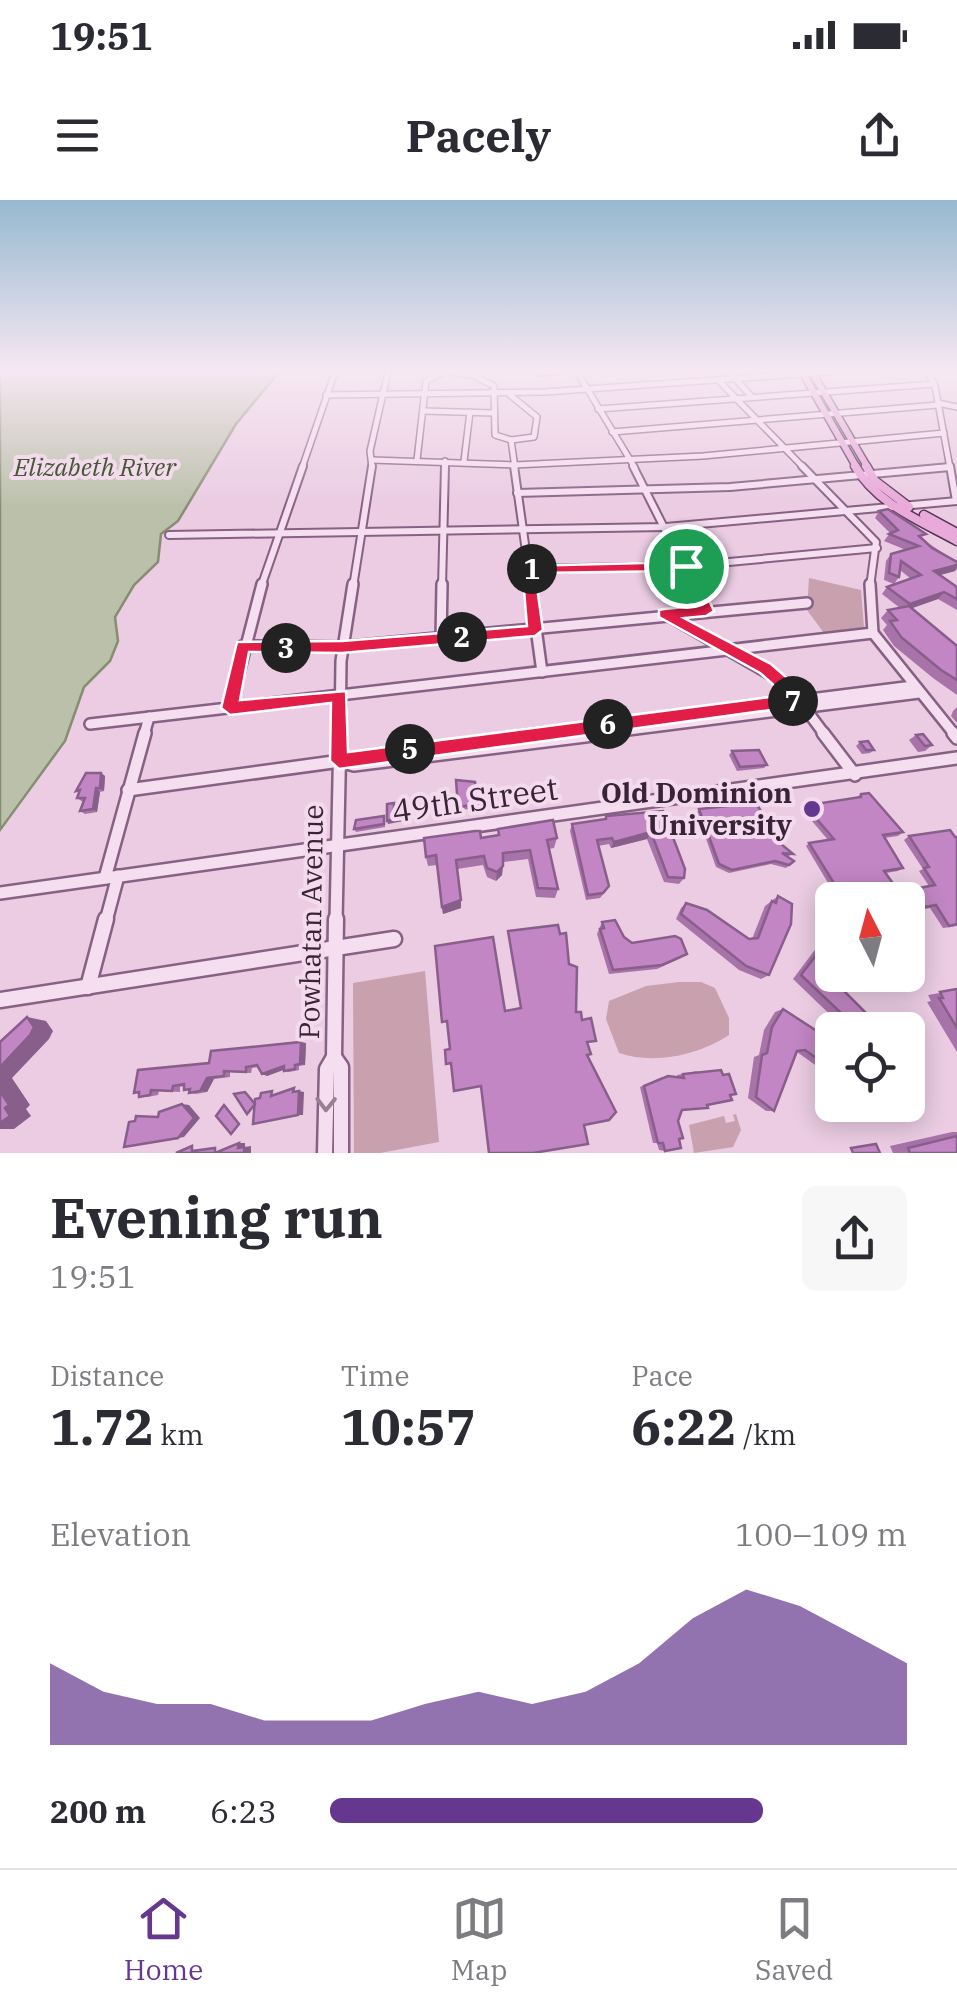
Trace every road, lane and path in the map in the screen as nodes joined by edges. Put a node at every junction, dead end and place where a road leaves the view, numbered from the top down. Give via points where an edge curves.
1 (318, 416) edge
2 (377, 416) edge
3 (425, 416) edge
4 (469, 416) edge
5 (494, 416) edge
6 (536, 416) edge
7 (603, 416) edge
8 (752, 416) edge
9 (813, 416) edge
10 (833, 416) edge
11 (940, 416) edge
12 (756, 421) junction
13 (612, 432) junction
14 (957, 432) edge
15 (944, 434) junction
16 (511, 440) junction
17 (847, 442) junction
18 (782, 447) junction
19 (372, 460) junction
20 (416, 460) junction
21 (445, 460) junction
22 (630, 460) junction
23 (464, 461) junction
24 (949, 464) junction
25 (514, 465) junction
26 (859, 472) junction
27 (870, 472) junction
28 (811, 477) junction
29 (710, 486) joint
30 (648, 490) junction
31 (517, 492) junction
32 (956, 501) edge
33 (906, 505) junction
34 (893, 506) junction
35 (844, 510) junction
36 (666, 527) junction
37 (522, 530) junction
38 (442, 531) junction
39 (361, 532) junction
40 (957, 533) edge
41 (278, 534) junction
42 (169, 535) dead end
43 (957, 542) edge
44 (878, 548) junction
45 (686, 566) junction
46 (527, 569) junction
47 (806, 603) dead end
48 (706, 611) junction
49 (664, 614) junction
50 (535, 630) junction
51 (873, 633) junction
52 (441, 639) junction
53 (242, 646) junction
54 (342, 647) junction
55 (730, 650) junction
56 (542, 672) junction
57 (916, 689) junction
58 (340, 695) junction
59 (804, 703) junction
60 (230, 708) junction
61 (149, 717) junction
62 (90, 724) dead end
63 (957, 738) edge
64 (957, 758) edge
65 (339, 761) junction
66 (855, 775) junction
67 (128, 790) junction
68 (338, 846) junction
69 (112, 877) junction
70 (0, 893) edge
71 (394, 939) dead end
72 (336, 948) junction
73 (314, 951) joint
74 (88, 987) junction
75 (0, 1000) edge
76 (334, 1057) junction
77 (325, 1153) edge
78 (341, 1153) edge

1 - 41 street
2 - 19 street, Powhatan Avenue
3 - 20 street
4 - 23 street
5 - 16 street via 495,434
6 - 16 street via 534,436
7 - 13 street
8 - 12 street
9 - 12 street
10 - 17 main road
11 - 15 street
12 - 13 street
12 - 18 street
13 - 22 street
14 - 15 street
15 - 17 street
15 - 24 street
16 - 25 street
17 - 18 street
17 - 26 main road
17 - 27 main road
18 - 22 street
18 - 28 street
19 - 20 street
19 - 39 street, Powhatan Avenue
20 - 21 street
21 - 23 street
21 - 38 street
22 - 25 street
22 - 30 street
23 - 25 street
24 - 27 street
24 - 32 street
25 - 31 street
26 - 27 street
26 - 28 street
26 - 34 main road
27 - 33 main road
28 - 29 street
28 - 35 street
29 - 30 street
30 - 31 street
30 - 36 street
31 - 37 street
32 - 33 street
33 - 34 street
33 - 40 main road
34 - 35 street
34 - 43 main road
35 - 36 street
35 - 44 street
36 - 37 street
36 - 45 street
37 - 38 street
37 - 46 street
38 - 39 street
38 - 52 street
39 - 41 street
39 - 54 street, Powhatan Avenue
41 - 42 street
41 - 53 street
44 - 45 street
44 - 51 street via 869,591
45 - 46 street
45 - 48 street
46 - 50 street
47 - 48 street
48 - 49 street
49 - 50 street
49 - 55 street
50 - 52 street
50 - 56 street
51 - 55 street
51 - 57 street
52 - 54 street
53 - 54 street
53 - 60 street
54 - 58 street, Powhatan Avenue
55 - 56 street
55 - 59 street via 777,676
56 - 58 street
57 - 59 street
57 - 63 street
58 - 60 street
58 - 65 street, Powhatan Avenue
59 - 65 street
59 - 66 street
60 - 61 street
61 - 62 street
61 - 67 street
64 - 66 street, 49th Street
65 - 67 street
65 - 68 street, Powhatan Avenue
66 - 68 street, 49th Street
67 - 69 street
68 - 69 street, 49th Street
68 - 72 street, Powhatan Avenue
69 - 70 street, 49th Street
69 - 74 street
71 - 72 street
72 - 73 street
72 - 76 street, Powhatan Avenue
73 - 74 street
74 - 75 street
76 -> 77 street, Powhatan Avenue via 327,1069
76 - 78 street, Powhatan Avenue via 341,1068

